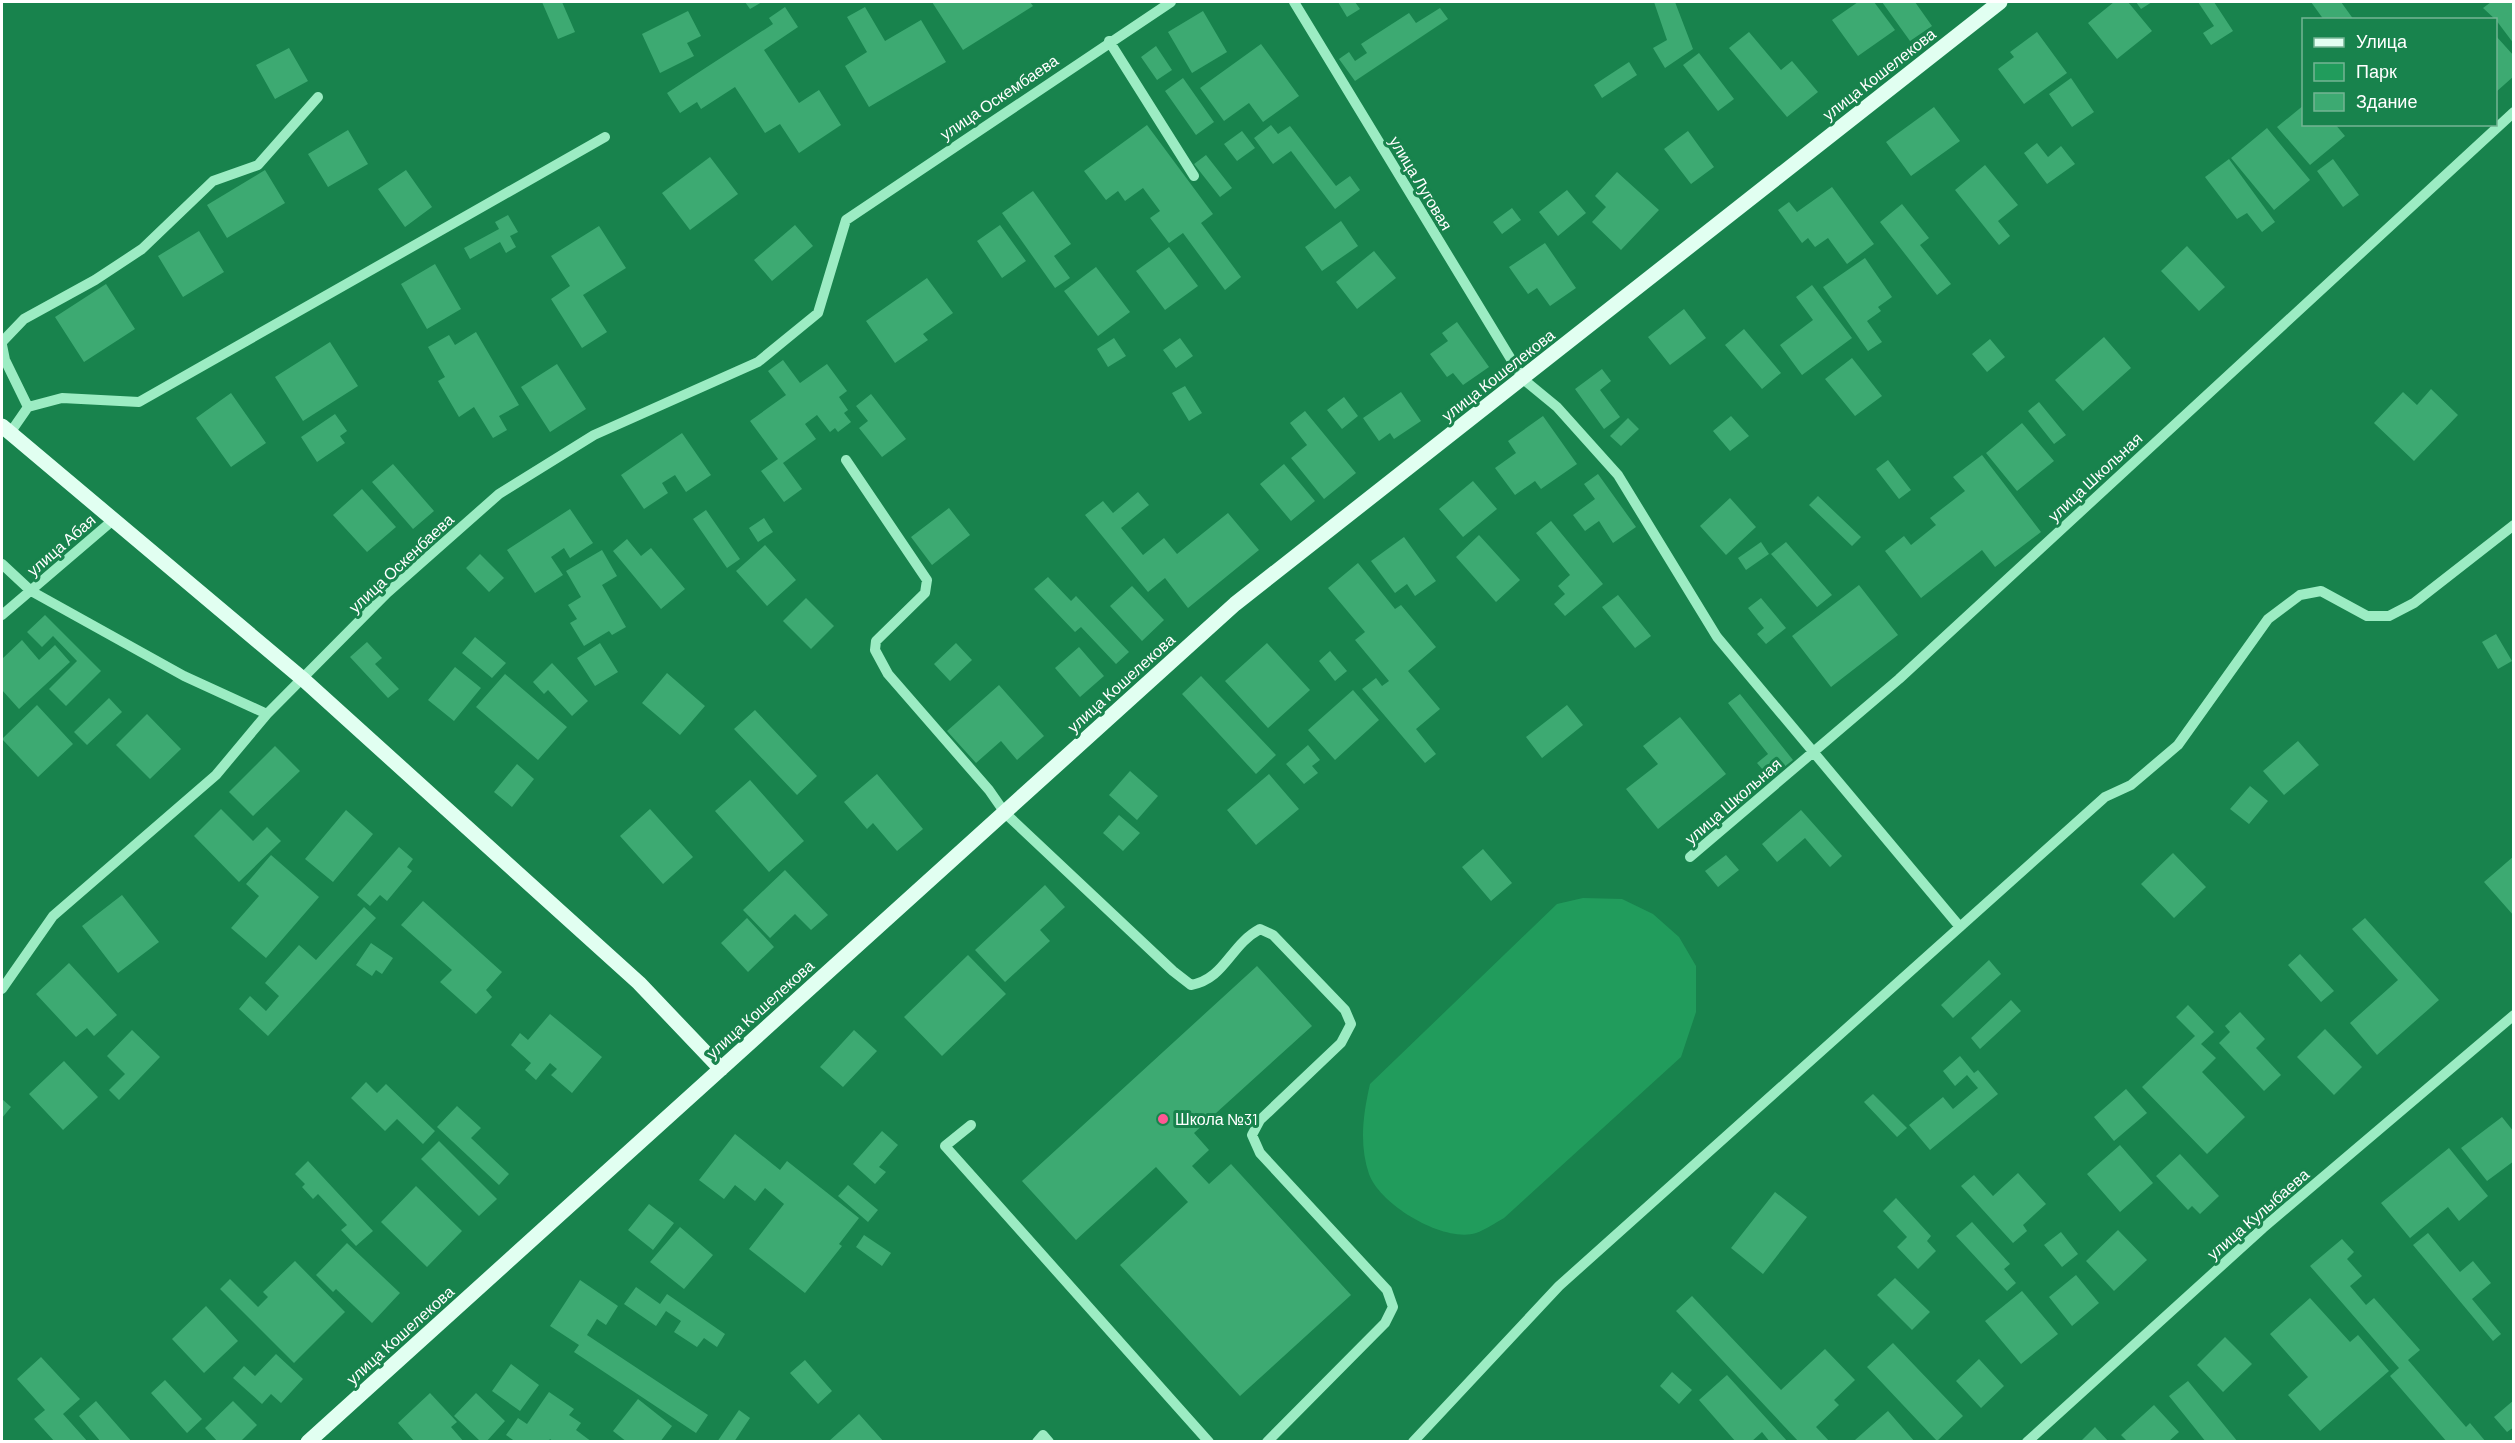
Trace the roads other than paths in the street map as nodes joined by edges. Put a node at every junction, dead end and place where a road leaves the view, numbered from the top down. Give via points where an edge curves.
1 (1171, 2) edge
2 (1294, 2) edge
3 (2000, 2) edge
4 (1109, 40) junction
5 (318, 97) dead end
6 (2514, 112) edge
7 (605, 136) dead end
8 (1194, 176) dead end
9 (846, 220) joint
10 (2, 344) edge
11 (1523, 379) junction
12 (28, 407) junction
13 (5, 430) edge
14 (846, 460) dead end
15 (112, 520) junction
16 (2514, 525) edge
17 (2, 564) edge
18 (31, 591) junction
19 (2, 615) edge
20 (304, 680) junction
21 (267, 714) junction
22 (1813, 753) junction
23 (1005, 813) junction
24 (1690, 857) dead end
25 (1960, 927) junction
26 (2, 989) edge
27 (2514, 1015) edge
28 (722, 1069) junction
29 (971, 1125) dead end
30 (308, 1442) edge
31 (1209, 1442) edge
32 (1267, 1442) edge
33 (1413, 1442) edge
34 (2027, 1442) edge

1 - 4 street, улица Оскембаева
2 - 11 street, улица Луговая
3 - 11 main road, улица Кошелекова
4 - 8 street
4 - 9 street, улица Оскембаева
5 - 10 street via 258,165 213,182 142,249 24,319
6 - 22 street, улица Школьная via 1899,679
7 - 12 street via 139,402 62,398
9 - 20 street, улица Оскенбаева via 818,313 758,362 594,435 499,494 387,593
10 - 12 street via 5,360
11 - 22 street, улица Луговая via 1557,407 1618,475 1717,636
11 - 23 main road, улица Кошелекова via 1235,604
12 - 13 street
13 - 15 main road
14 - 23 street via 927,580 925,593 876,641 875,650 888,674
15 - 18 street, улица Абая
15 - 20 main road
16 - 25 street via 2414,603 2389,616 2367,616 2321,591 2300,595 2268,619 2178,745 2131,784 2106,797
17 - 18 street
18 - 19 street, улица Абая
18 - 21 street via 184,676
20 - 21 street, улица Оскенбаева
20 - 28 main road via 639,983
21 - 26 street, улица Оскенбаева via 216,775 53,916
22 - 24 street, улица Школьная
22 - 25 street, улица Луговая
23 - 28 main road, улица Кошелекова
23 - 32 street via 1191,985 1208,982 1248,935 1260,929 1273,935 1345,1010 1351,1024 1341,1043 1260,1120 1252,1135 1260,1153 1387,1290 1393,1307 1385,1323
25 - 33 street via 1559,1286
27 - 34 street, улица Кулыбаева via 2263,1228
28 - 30 main road, улица Кошелекова
29 - 31 street via 945,1146

